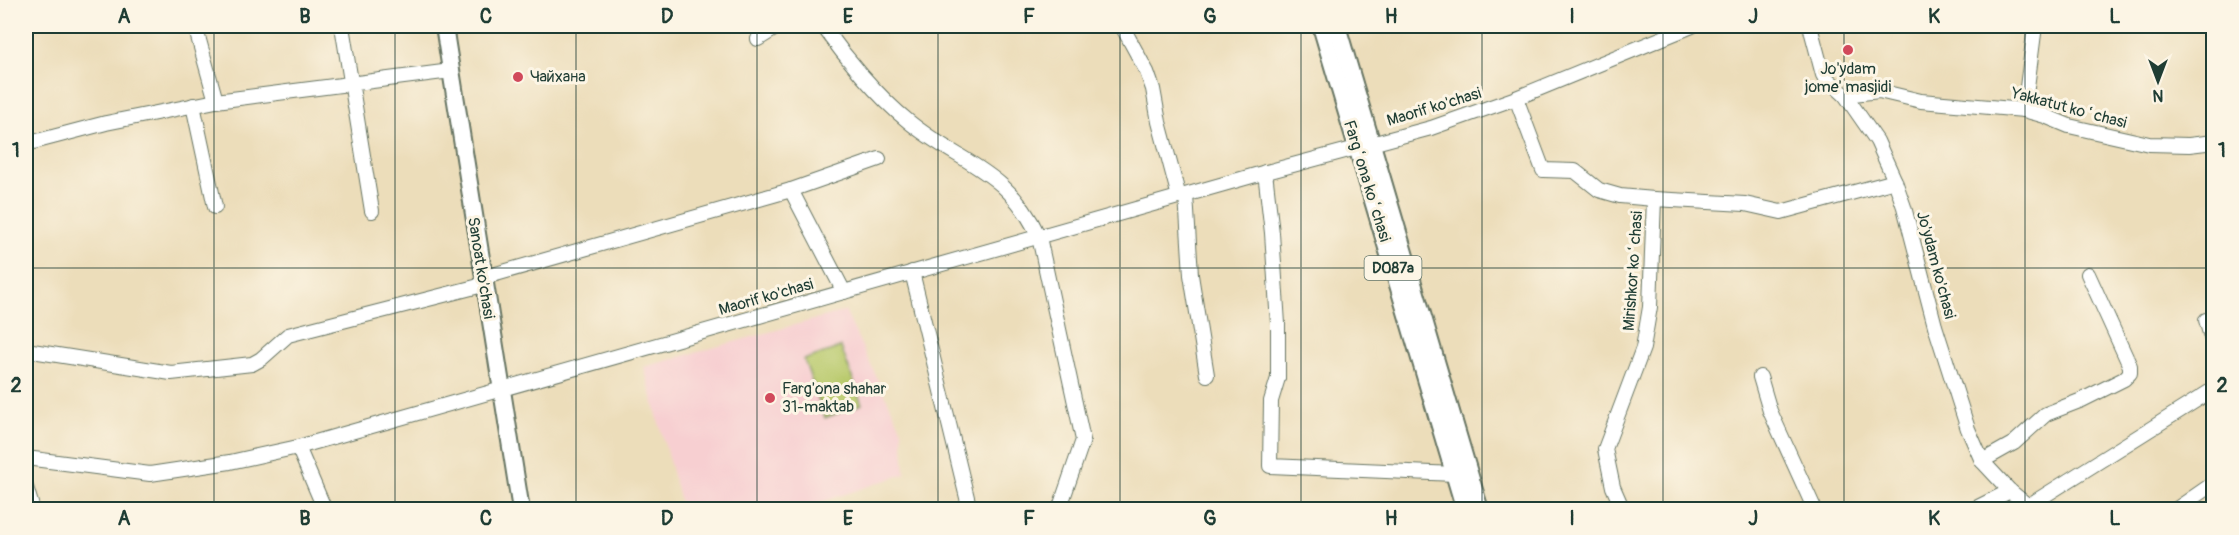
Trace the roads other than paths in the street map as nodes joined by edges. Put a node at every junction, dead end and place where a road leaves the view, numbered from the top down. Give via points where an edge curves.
1 (195, 26) edge
2 (342, 26) edge
3 (444, 26) edge
4 (779, 26) edge
5 (823, 26) edge
6 (1122, 26) edge
7 (1321, 26) edge
8 (1337, 26) edge
9 (1692, 26) edge
10 (1810, 26) edge
11 (2035, 26) edge
12 (758, 39) dead end
13 (451, 71) junction
14 (350, 83) junction
15 (1845, 95) junction
16 (1516, 98) junction
17 (216, 101) junction
18 (194, 105) junction
19 (2024, 110) junction
20 (2214, 142) edge
21 (26, 144) edge
22 (1364, 145) junction
23 (879, 159) dead end
24 (1265, 172) junction
25 (1895, 181) junction
26 (790, 190) junction
27 (1183, 196) junction
28 (1654, 199) junction
29 (215, 207) dead end
30 (372, 211) dead end
31 (1039, 237) junction
32 (912, 272) junction
33 (2088, 274) dead end
34 (483, 282) junction
35 (844, 291) junction
36 (2206, 320) dead end
37 (2214, 347) edge
38 (26, 350) edge
39 (1207, 375) dead end
40 (1760, 377) dead end
41 (2214, 389) edge
42 (502, 391) junction
43 (298, 447) junction
44 (26, 458) edge
45 (1982, 461) junction
46 (1455, 474) junction
47 (2214, 483) edge
48 (26, 488) edge
49 (2010, 491) junction
50 (2030, 508) edge
51 (33, 510) edge
52 (325, 510) edge
53 (521, 510) edge
54 (970, 510) edge
55 (1059, 510) edge
56 (1465, 510) edge
57 (1480, 510) edge
58 (1623, 510) edge
59 (1815, 510) edge
60 (1972, 510) edge
61 (2175, 510) edge

1 - 17 street
2 - 14 street
3 - 13 main road, Sanoat ko'chasi
4 - 12 street
5 - 31 street via 908,121 1007,187 1022,204
6 - 27 street via 1147,72
7 - 22 main road, Fargʻona koʻchasi / D087a
8 - 22 main road, Fargʻona koʻchasi / D087a
9 - 16 street, Maorif ko'chasi
10 - 15 street, Jo'ydam ko'chasi via 1823,75
11 - 19 street
13 - 14 street
13 - 34 main road, Sanoat ko'chasi
14 - 17 street
14 - 30 street
15 - 19 street, Yakkatut koʻchasi via 1879,91 1921,101
15 - 25 street, Jo'ydam ko'chasi via 1877,141
16 - 22 street, Maorif ko'chasi via 1431,128
16 - 28 street via 1543,170 1575,171 1599,190
17 - 18 street
18 - 21 street
18 - 29 street
19 - 20 street, Yakkatut koʻchasi via 2068,126 2149,144
22 - 24 street, Maorif ko'chasi
22 - 46 main road, Fargʻona koʻchasi / D087a
22 - 57 main road, Fargʻona koʻchasi / D087a
23 - 26 street
24 - 27 street, Maorif ko'chasi
24 - 46 street via 1278,324 1278,378 1271,401 1270,466
25 - 28 street, Mirishkor koʻchasi via 1781,212 1745,204
25 - 45 street, Jo'ydam ko'chasi via 1935,326
26 - 34 street
26 - 35 street
27 - 31 street, Maorif ko'chasi
27 - 39 street
28 - 58 street, Mirishkor koʻchasi via 1653,265 1643,348 1605,449 1613,487
31 - 32 street, Maorif ko'chasi
31 - 55 street via 1083,440
32 - 35 street, Maorif ko'chasi
32 - 54 street
33 - 45 street via 2130,373 2082,400 2046,414 2014,443
34 - 38 street via 288,335 252,364 171,373
34 - 42 main road, Sanoat ko'chasi
35 - 42 street, Maorif ko'chasi
36 - 37 street
40 - 59 street via 1770,411
41 - 50 street
42 - 43 street, Maorif ko'chasi
42 - 53 main road, Sanoat ko'chasi
43 - 44 street, Maorif ko'chasi via 150,474
43 - 52 street
45 - 49 street, Jo'ydam ko'chasi
46 - 56 main road, Fargʻona koʻchasi / D087a
47 - 61 street
48 - 51 street
49 - 50 street, Jo'ydam ko'chasi
49 - 60 street

